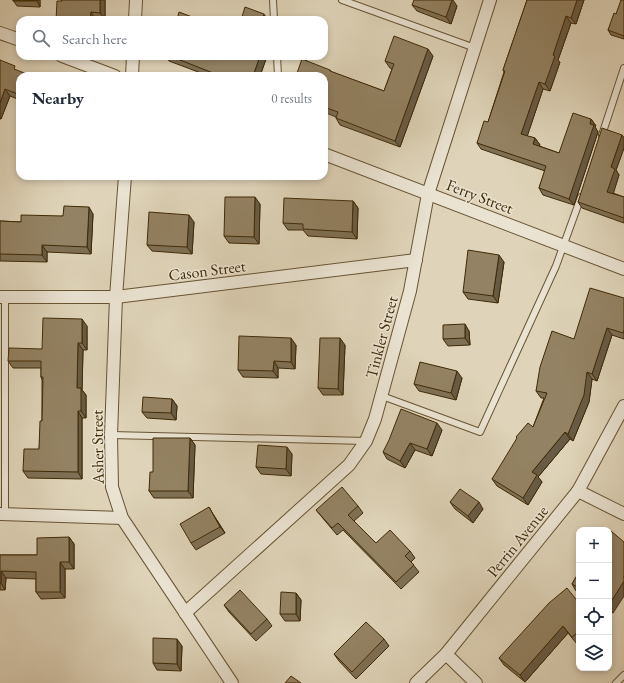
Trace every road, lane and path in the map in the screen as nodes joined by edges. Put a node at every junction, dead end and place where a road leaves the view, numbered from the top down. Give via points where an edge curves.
1 (136, 0) edge
2 (273, 0) edge
3 (342, 0) edge
4 (490, 0) edge
5 (135, 16) edge
6 (274, 16) edge
7 (0, 33) edge
8 (16, 39) edge
9 (474, 48) junction
10 (73, 60) edge
11 (133, 60) edge
12 (277, 60) edge
13 (624, 68) edge
14 (104, 72) edge
15 (132, 72) edge
16 (278, 72) edge
17 (600, 142) edge
18 (328, 156) edge
19 (125, 180) edge
20 (583, 193) edge
21 (428, 194) junction
22 (564, 246) junction
23 (416, 260) junction
24 (624, 269) edge
25 (2, 297) edge
26 (116, 297) junction
27 (382, 396) junction
28 (624, 406) edge
29 (2, 407) edge
30 (110, 435) junction
31 (366, 441) junction
32 (578, 491) junction
33 (2, 514) edge
34 (624, 514) edge
35 (122, 518) junction
36 (185, 612) junction
37 (446, 654) junction
38 (624, 675) edge
39 (232, 683) edge
40 (416, 683) edge
41 (476, 683) edge
42 (616, 683) edge

1 - 5 street
2 - 6 lane
3 - 9 lane
4 - 9 street, Tinkler Street
7 - 8 street
9 - 21 street, Tinkler Street
10 - 14 street
11 - 15 street
12 - 16 lane
13 - 17 lane
18 - 21 street, Ferry Street
19 - 26 street, Asher Street
20 - 22 lane
21 - 22 street, Ferry Street
21 - 23 street, Tinkler Street
22 - 24 street, Ferry Street
22 - 27 lane via 480,432
23 - 26 street, Cason Street
23 - 27 street, Tinkler Street
25 - 26 street, Cason Street
25 - 29 lane
26 - 30 street, Asher Street
27 - 31 street, Tinkler Street
28 - 32 street, Perrin Avenue
29 - 33 lane
30 - 31 lane
30 - 35 street, Asher Street via 112,487
31 - 36 street, Tinkler Street via 349,465
32 - 34 street
32 - 37 street, Perrin Avenue
33 - 35 street
35 - 36 street, Asher Street
36 - 39 street, Asher Street
37 - 40 street, Perrin Avenue
37 - 41 street
38 - 42 lane

